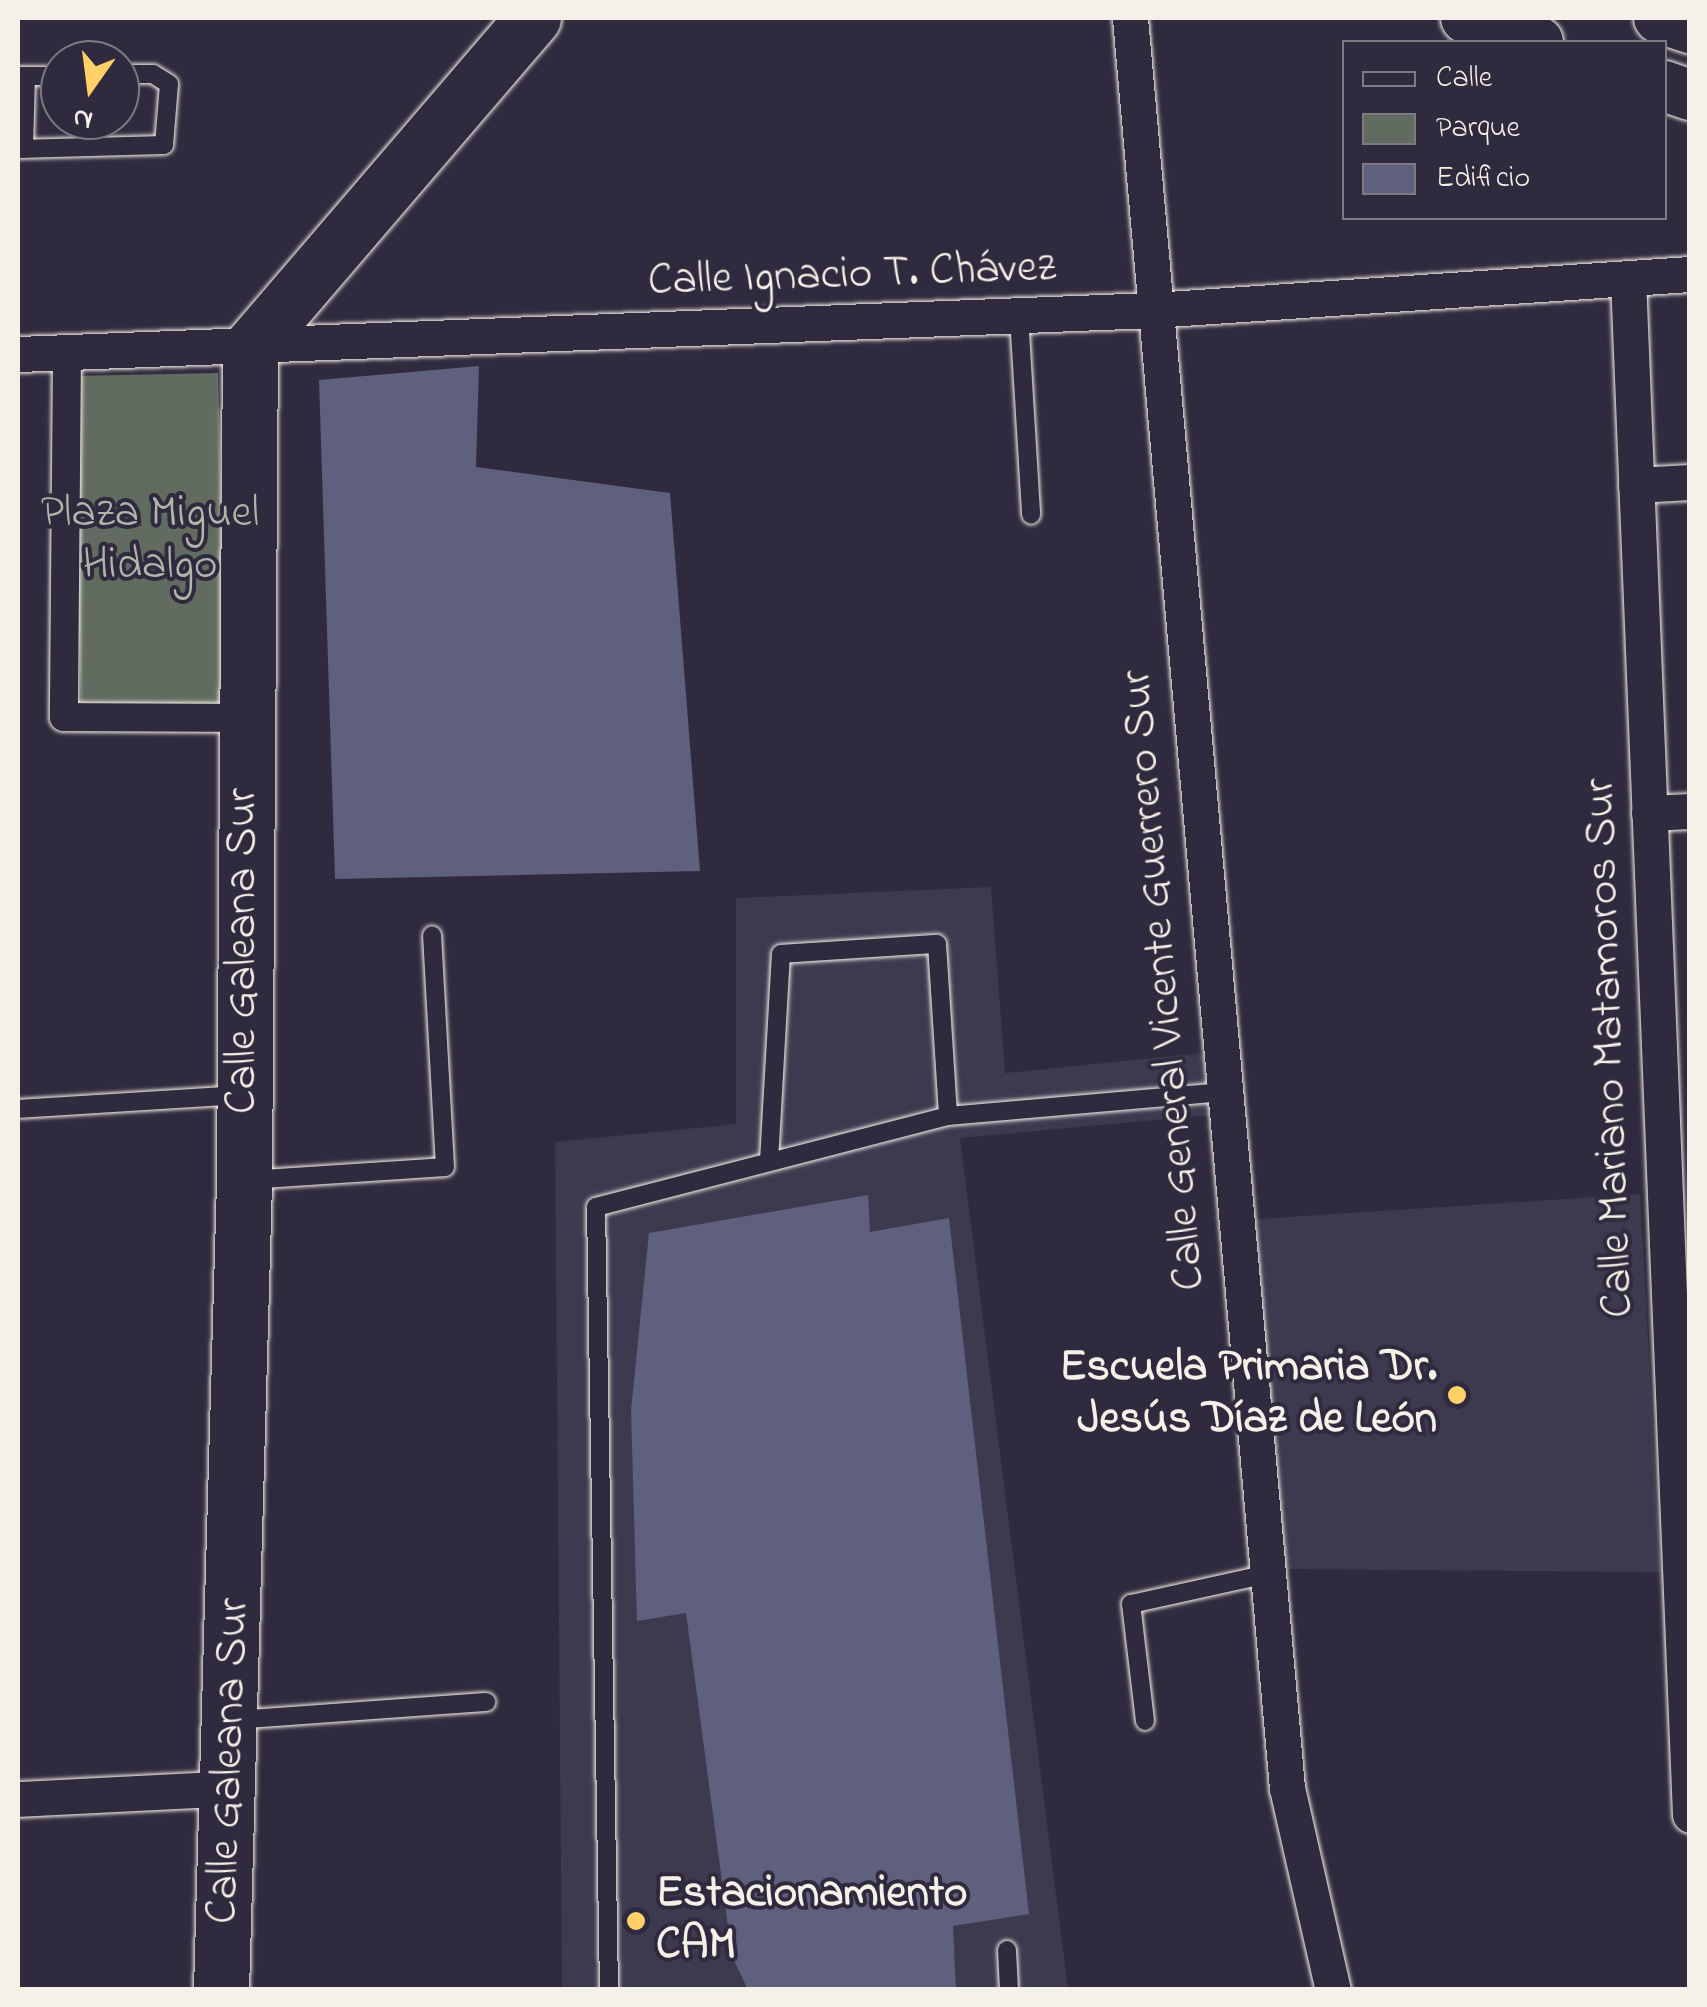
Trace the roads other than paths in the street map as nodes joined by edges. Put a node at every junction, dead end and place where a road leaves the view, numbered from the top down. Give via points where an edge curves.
1 (533, 18) edge
2 (1130, 18) edge
3 (1466, 18) edge
4 (1659, 18) edge
5 (1690, 28) edge
6 (1532, 40) edge
7 (140, 74) edge
8 (22, 76) edge
9 (21, 149) edge
10 (1690, 274) edge
11 (1628, 278) junction
12 (1153, 310) junction
13 (1018, 316) junction
14 (250, 348) junction
15 (18, 354) edge
16 (67, 355) junction
17 (1690, 482) edge
18 (1636, 485) junction
19 (1031, 514) dead end
20 (243, 718) junction
21 (1690, 811) edge
22 (1649, 812) junction
23 (432, 935) dead end
24 (1222, 1092) junction
25 (245, 1094) junction
26 (18, 1109) edge
27 (948, 1116) junction
28 (1676, 1144) edge
29 (769, 1161) junction
30 (244, 1180) junction
31 (1267, 1574) junction
32 (486, 1702) dead end
33 (234, 1720) junction
34 (1145, 1721) dead end
35 (233, 1788) junction
36 (18, 1799) edge
37 (1690, 1815) edge
38 (1008, 1950) dead end
39 (221, 1990) edge
40 (609, 1990) edge
41 (1009, 1990) edge
42 (1332, 1990) edge

1 - 14 main road
2 - 12 street, Calle General Vicente Guerrero Sur
3 - 6 main road
4 - 5 main road
7 - 9 lane via 169,84 164,144
8 - 9 lane
10 - 11 street, Calle Ignacio T. Chávez
11 - 12 street, Calle Ignacio T. Chávez
11 - 18 street, Calle Mariano Matamoros Sur
12 - 13 street, Calle Ignacio T. Chávez
12 - 24 street, Calle General Vicente Guerrero Sur
13 - 14 street, Calle Ignacio T. Chávez
13 - 19 lane
14 - 16 street, Calle Ignacio T. Chávez
14 - 20 main road, Calle Galeana Sur
15 - 16 street, Calle Ignacio T. Chávez
16 - 20 street via 64,717
17 - 18 street
18 - 22 street, Calle Mariano Matamoros Sur
20 - 25 main road, Calle Galeana Sur
21 - 22 street
22 - 28 street, Calle Mariano Matamoros Sur
23 - 30 lane via 445,1167
24 - 27 lane
24 - 31 street, Calle General Vicente Guerrero Sur
25 - 26 lane
25 - 30 main road, Calle Galeana Sur
27 - 29 lane
27 - 29 lane via 937,944 780,954
28 - 37 street, Calle Mariano Matamoros Sur
29 - 40 lane via 596,1207
30 - 33 main road, Calle Galeana Sur
31 - 34 lane via 1131,1604
31 - 42 street, Calle General Vicente Guerrero Sur via 1286,1788
32 - 33 lane
33 - 35 main road, Calle Galeana Sur
35 - 36 street
35 - 39 main road, Calle Galeana Sur
38 - 41 lane

